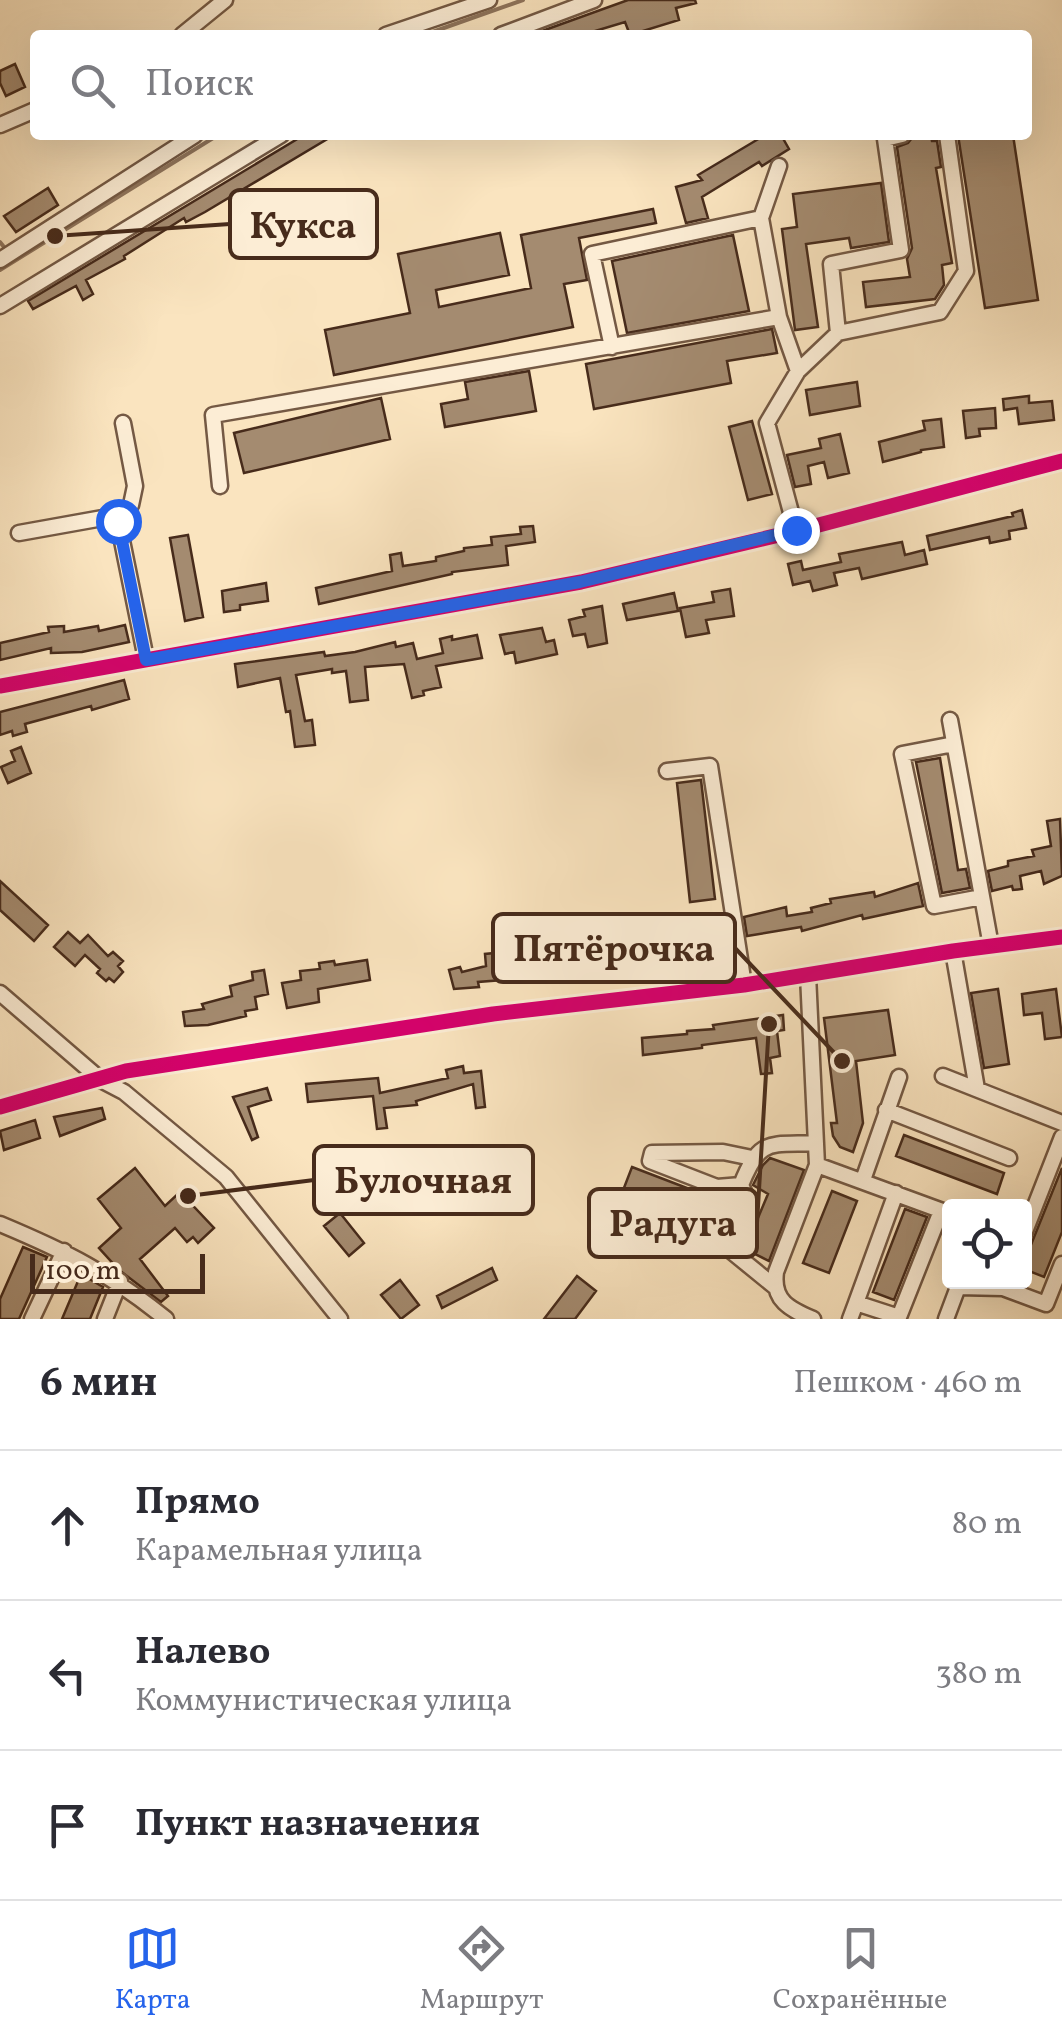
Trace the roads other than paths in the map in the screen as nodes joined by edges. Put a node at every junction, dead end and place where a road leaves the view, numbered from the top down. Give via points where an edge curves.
1 (226, 0) edge
2 (489, 0) edge
3 (594, 0) edge
4 (188, 30) edge
5 (401, 30) edge
6 (513, 30) edge
7 (30, 112) edge
8 (2, 125) edge
9 (187, 140) edge
10 (273, 140) edge
11 (885, 140) edge
12 (947, 140) edge
13 (779, 166) dead end
14 (762, 218) junction
15 (0, 260) edge
16 (0, 306) edge
17 (780, 317) junction
18 (838, 333) junction
19 (612, 347) junction
20 (798, 371) junction
21 (123, 423) dead end
22 (1062, 461) edge
23 (220, 486) dead end
24 (114, 516) junction
25 (796, 530) junction
26 (19, 533) dead end
27 (146, 660) junction
28 (0, 686) edge
29 (950, 720) dead end
30 (954, 744) junction
31 (668, 771) dead end
32 (982, 897) junction
33 (1062, 937) edge
34 (991, 946) junction
35 (952, 951) junction
36 (808, 976) junction
37 (744, 986) junction
38 (0, 993) edge
39 (943, 1076) dead end
40 (899, 1077) dead end
41 (101, 1080) junction
42 (977, 1089) junction
43 (0, 1106) edge
44 (886, 1110) junction
45 (1062, 1122) edge
46 (1062, 1137) edge
47 (816, 1143) junction
48 (752, 1158) junction
49 (1009, 1158) dead end
50 (817, 1165) junction
51 (863, 1180) junction
52 (741, 1185) junction
53 (716, 1186) junction
54 (896, 1194) junction
55 (942, 1211) edge
56 (1032, 1214) edge
57 (942, 1219) edge
58 (0, 1224) edge
59 (64, 1251) junction
60 (731, 1251) junction
61 (1062, 1264) edge
62 (120, 1282) junction
63 (774, 1286) junction
64 (957, 1289) edge
65 (1013, 1289) edge
66 (856, 1303) junction
67 (165, 1318) edge
68 (32, 1319) edge
69 (105, 1319) edge
70 (340, 1319) edge
71 (814, 1319) edge
72 (850, 1319) edge
73 (946, 1319) edge

1 - 4 street
2 - 5 street
3 - 6 street
7 - 8 street
9 - 15 street
10 - 16 street
11 - 18 street via 901,250 831,264
12 - 18 street via 966,272 940,312
13 - 14 street
14 - 17 street
14 - 19 street via 592,254
17 - 19 street
17 - 20 street
18 - 20 street
19 - 23 street via 212,415
20 - 25 street via 768,423
21 - 24 street via 135,486 131,505
22 - 25 street
24 - 26 street
24 - 27 street
25 - 27 street via 580,582
27 - 28 street
29 - 30 street
30 - 32 street
30 - 32 street via 902,754 934,906
31 - 37 street via 710,766
32 - 34 street
33 - 34 street
34 - 35 street
35 - 36 street
35 - 42 street
36 - 37 street
36 - 47 street
37 - 41 street via 493,1014
38 - 41 street
39 - 42 street
40 - 44 street
41 - 43 street
41 - 70 street via 226,1176
42 - 45 street
44 - 49 street
44 - 51 street
46 - 56 street
47 - 48 street via 767,1145
47 - 50 street
48 - 52 street
48 - 53 street via 652,1152 650,1161
50 - 51 street
50 - 63 street
51 - 54 street
52 - 53 street
52 - 60 street via 750,1205
53 - 60 street via 699,1232
54 - 55 street
54 - 66 street
57 - 66 street via 899,1317
58 - 59 street
59 - 62 street
59 - 68 street
60 - 63 street
61 - 65 street via 1046,1304
62 - 67 street
62 - 69 street
63 - 71 street via 781,1302
64 - 73 street
66 - 72 street

